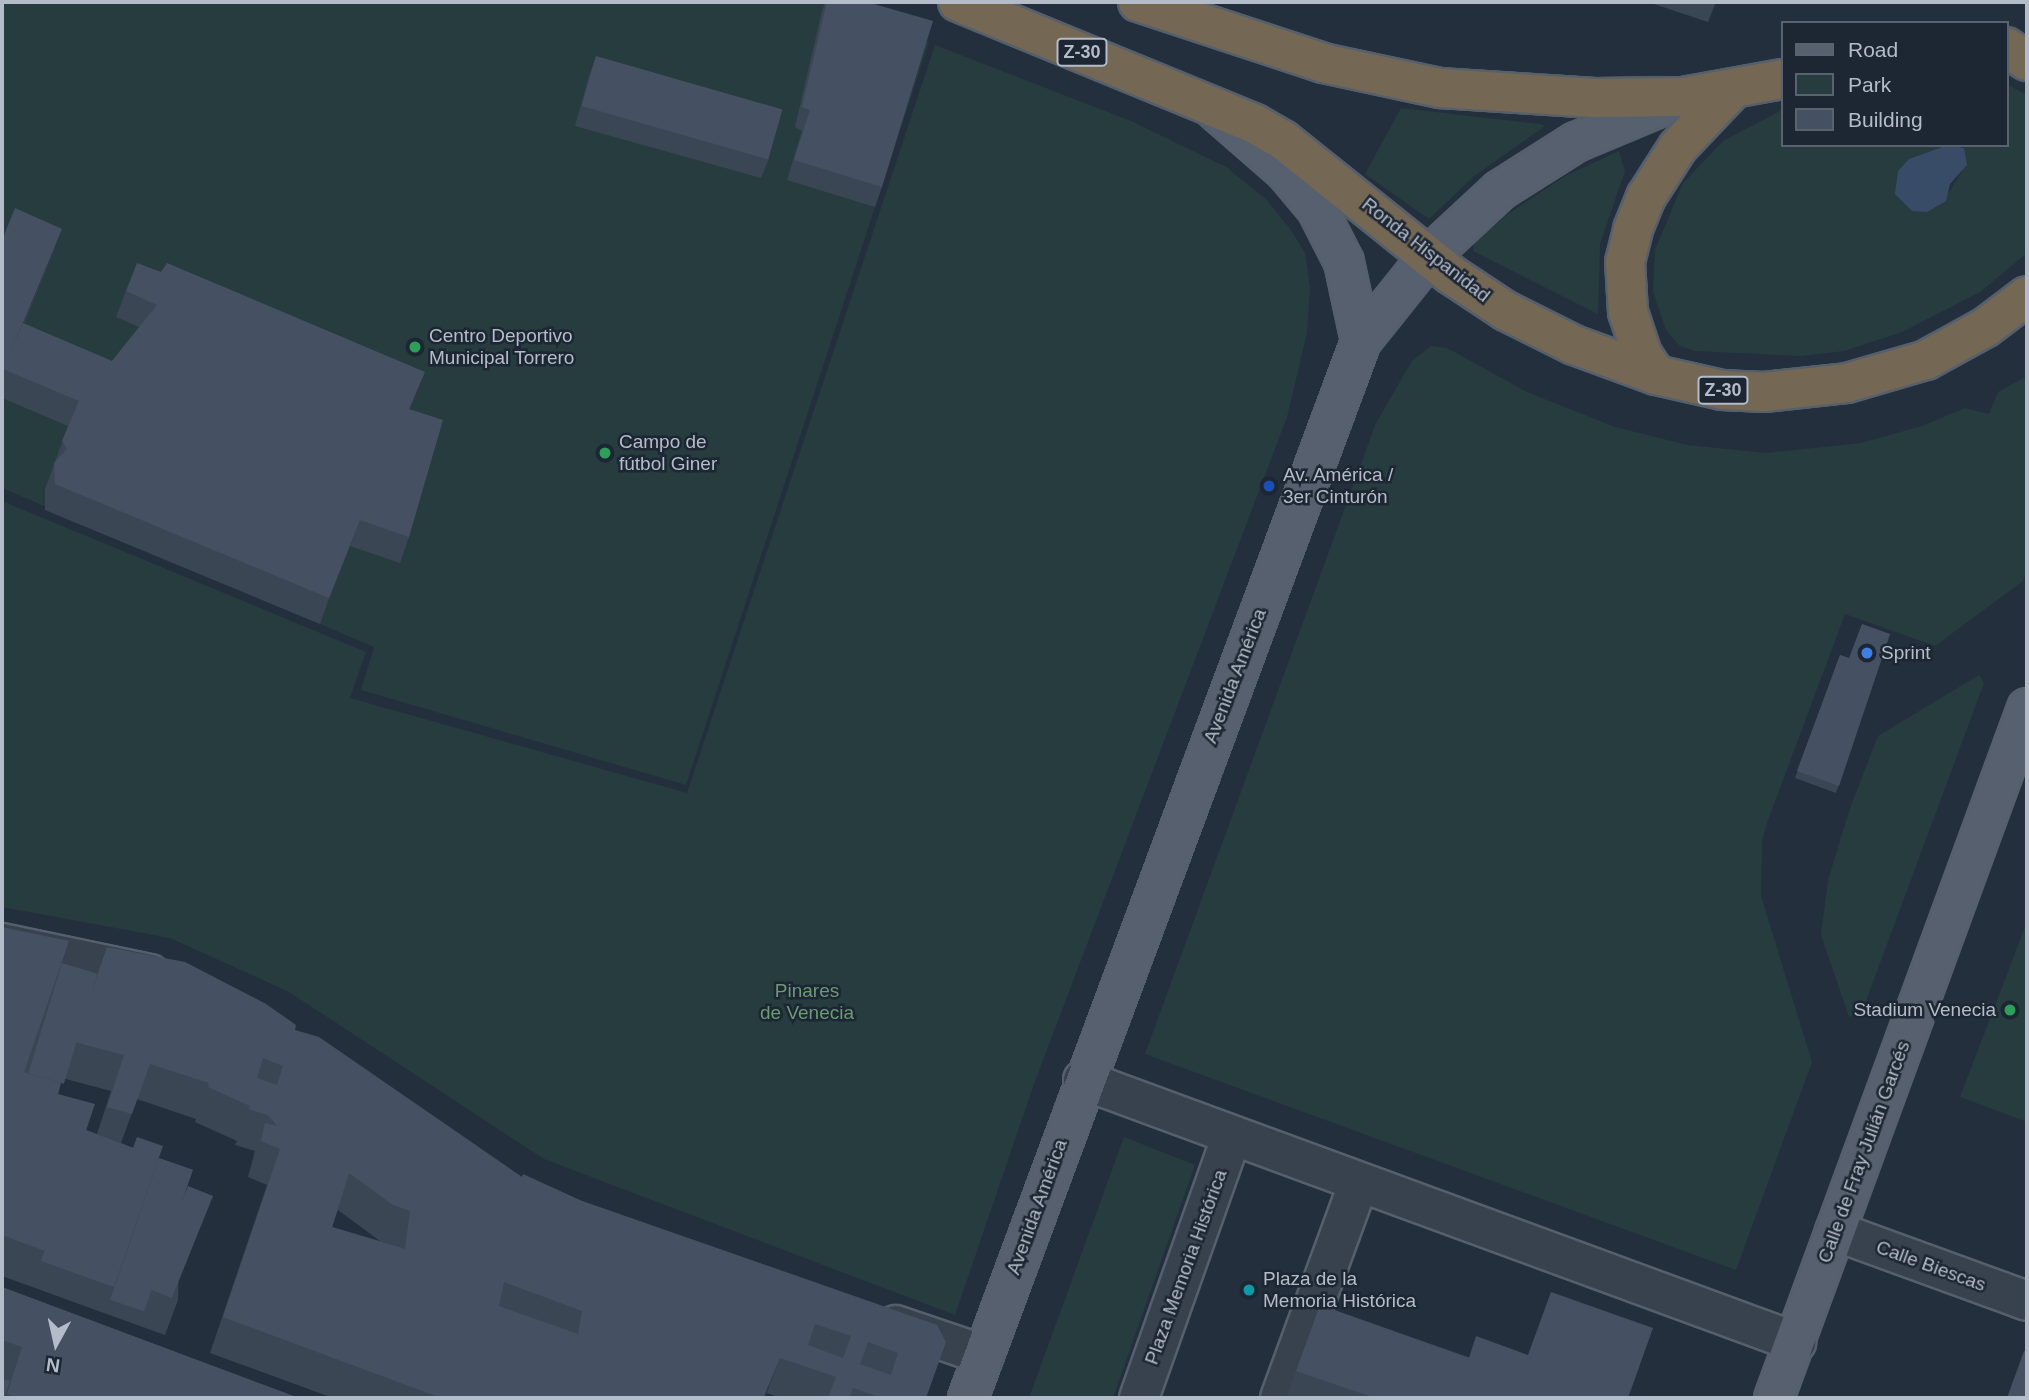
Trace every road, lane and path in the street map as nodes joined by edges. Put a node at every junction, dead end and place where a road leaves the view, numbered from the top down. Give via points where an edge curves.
1 (958, 2) edge
2 (1139, 2) edge
3 (2027, 37) edge
4 (2008, 40) edge
5 (2008, 48) edge
6 (2027, 61) edge
7 (1780, 79) edge
8 (1734, 88) junction
9 (1683, 97) junction
10 (1206, 101) junction
11 (1429, 256) junction
12 (2027, 296) edge
13 (1361, 341) junction
14 (1656, 375) junction
15 (2027, 708) edge
16 (2, 943) edge
17 (190, 985) edge
18 (1083, 1080) junction
19 (1232, 1136) dead end
20 (1359, 1181) junction
21 (1835, 1231) junction
22 (2027, 1301) edge
23 (865, 1314) edge
24 (1796, 1342) junction
25 (984, 1355) junction
26 (968, 1398) edge
27 (1139, 1398) edge
28 (1280, 1398) edge
29 (1774, 1398) edge

1 - 10 highway, Ronda Hispanidad / Z-30
2 - 9 highway via 1323,63 1427,86 1595,98
3 - 4 highway
5 - 6 highway
7 - 8 highway
8 - 9 highway
8 - 14 highway via 1678,147 1646,197 1633,229 1626,262 1628,312 1642,354
9 - 11 main road, Avenida América via 1587,136 1533,167 1479,207
10 - 11 highway, Ronda Hispanidad / Z-30 via 1283,140
10 - 13 main road via 1286,172 1317,209 1343,262
11 - 13 main road, Avenida América
11 - 14 highway, Ronda Hispanidad / Z-30 via 1541,330
12 - 14 highway, Ronda Hispanidad / Z-30 via 1986,327 1926,360 1847,383 1764,392 1722,390
13 - 18 main road, Avenida América
15 - 21 main road, Calle de Fray Julián Garcés
16 - 17 street
18 - 20 street
18 - 25 main road, Avenida América
19 - 27 street, Plaza Memoria Histórica
20 - 24 street
20 - 28 street
21 - 22 street, Calle Biescas
21 - 24 main road, Calle de Fray Julián Garcés
23 - 25 street
24 - 29 main road, Calle de Fray Julián Garcés
25 - 26 main road, Avenida América

